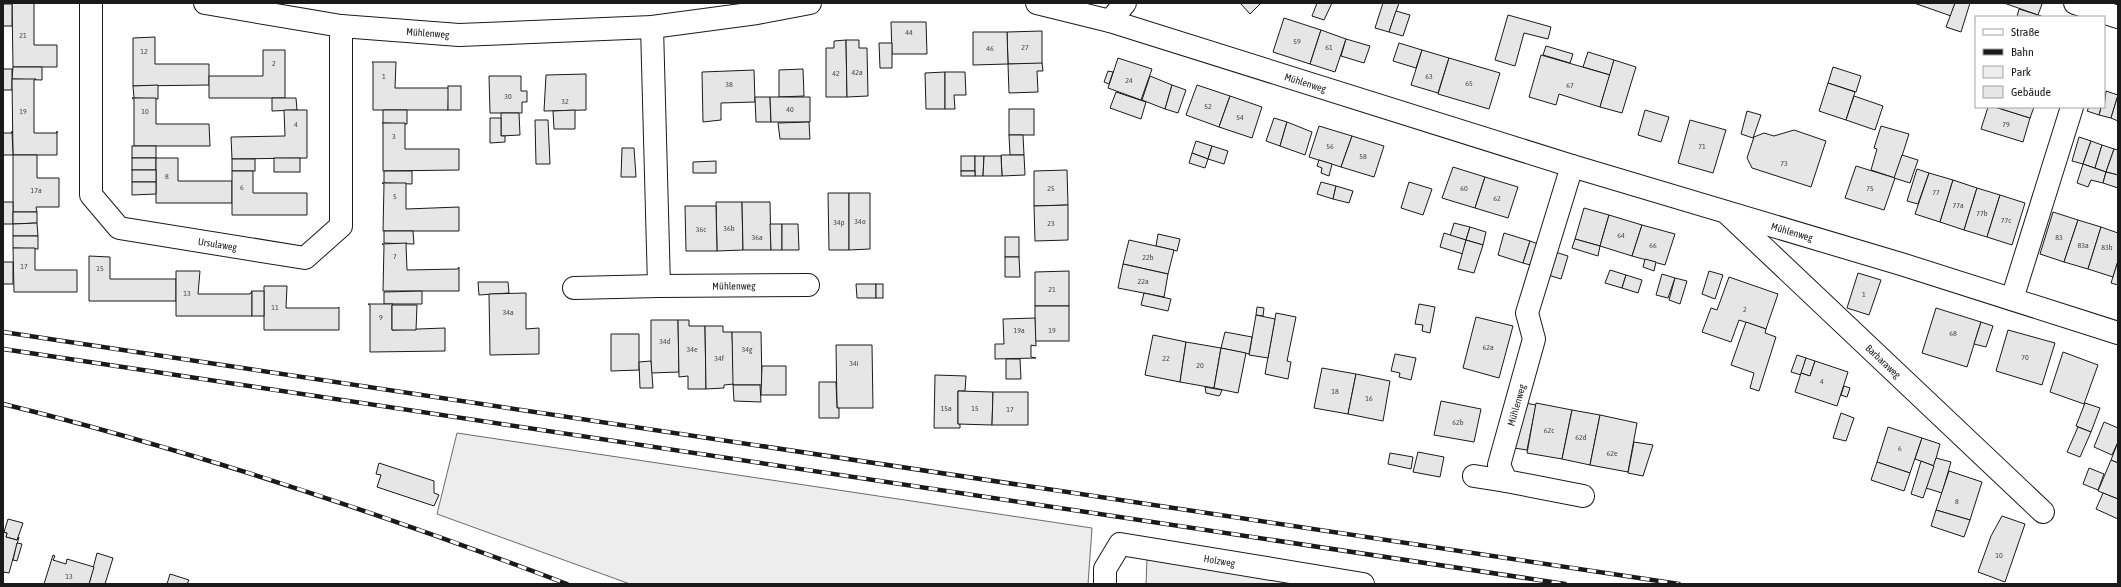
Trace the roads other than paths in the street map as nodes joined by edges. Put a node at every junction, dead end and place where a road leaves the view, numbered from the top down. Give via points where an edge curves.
1 (91, 3) edge
2 (205, 3) edge
3 (810, 3) edge
4 (1037, 3) edge
5 (1125, 3) edge
6 (2076, 3) edge
7 (2107, 15) edge
8 (1110, 21) junction
9 (341, 26) junction
10 (652, 27) junction
11 (2072, 108) edge
12 (1572, 166) junction
13 (1725, 211) junction
14 (808, 285) dead end
15 (659, 286) junction
16 (574, 288) dead end
17 (2012, 299) junction
18 (2118, 333) edge
19 (1474, 476) dead end
20 (1506, 482) junction
21 (1584, 496) dead end
22 (2043, 512) dead end
23 (1105, 584) edge
24 (1363, 584) edge

1 - 9 street, Ursulaweg via 91,195 118,228 305,258 341,226
2 - 9 street, Mühlenweg
3 - 10 street, Mühlenweg
4 - 8 street, Mühlenweg
5 - 8 street
6 - 7 street
8 - 12 street, Mühlenweg
9 - 10 street, Mühlenweg via 459,35
10 - 15 street
11 - 17 street
12 - 13 street, Mühlenweg
12 - 20 street, Mühlenweg via 1527,313 1534,339 1499,465
13 - 17 street, Mühlenweg
13 - 22 street, Barbaraweg
14 - 15 street, Mühlenweg
15 - 16 street, Mühlenweg
17 - 18 street, Mühlenweg
19 - 20 street
20 - 21 street
23 - 24 street, Holzweg via 1105,569 1120,544

